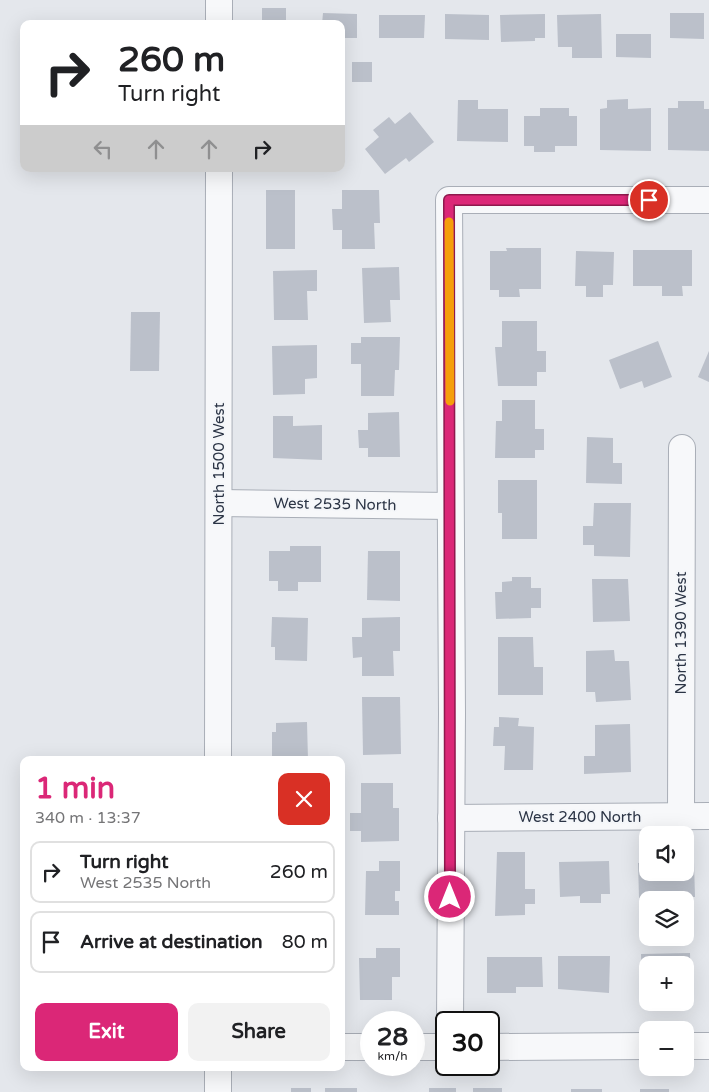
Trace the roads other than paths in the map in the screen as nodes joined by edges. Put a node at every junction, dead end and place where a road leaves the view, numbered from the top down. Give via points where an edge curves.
1 (219, 0) edge
2 (219, 20) edge
3 (219, 172) edge
4 (709, 200) edge
5 (682, 448) dead end
6 (219, 503) junction
7 (450, 506) junction
8 (218, 756) edge
9 (709, 816) edge
10 (681, 817) junction
11 (451, 818) junction
12 (450, 1011) edge
13 (639, 1046) edge
14 (694, 1046) edge
15 (709, 1046) edge
16 (345, 1047) edge
17 (360, 1047) edge
18 (500, 1047) edge
19 (218, 1071) edge
20 (218, 1092) edge

1 - 2 street
3 - 6 street, North 1500 West
4 - 7 street via 449,200
5 - 10 street, North 1390 West
6 - 7 street, West 2535 North
6 - 8 street, North 1500 West
7 - 11 street
9 - 10 street, West 2400 North
10 - 11 street, West 2400 North
11 - 12 street
13 - 18 street
14 - 15 street
16 - 17 street
19 - 20 street

